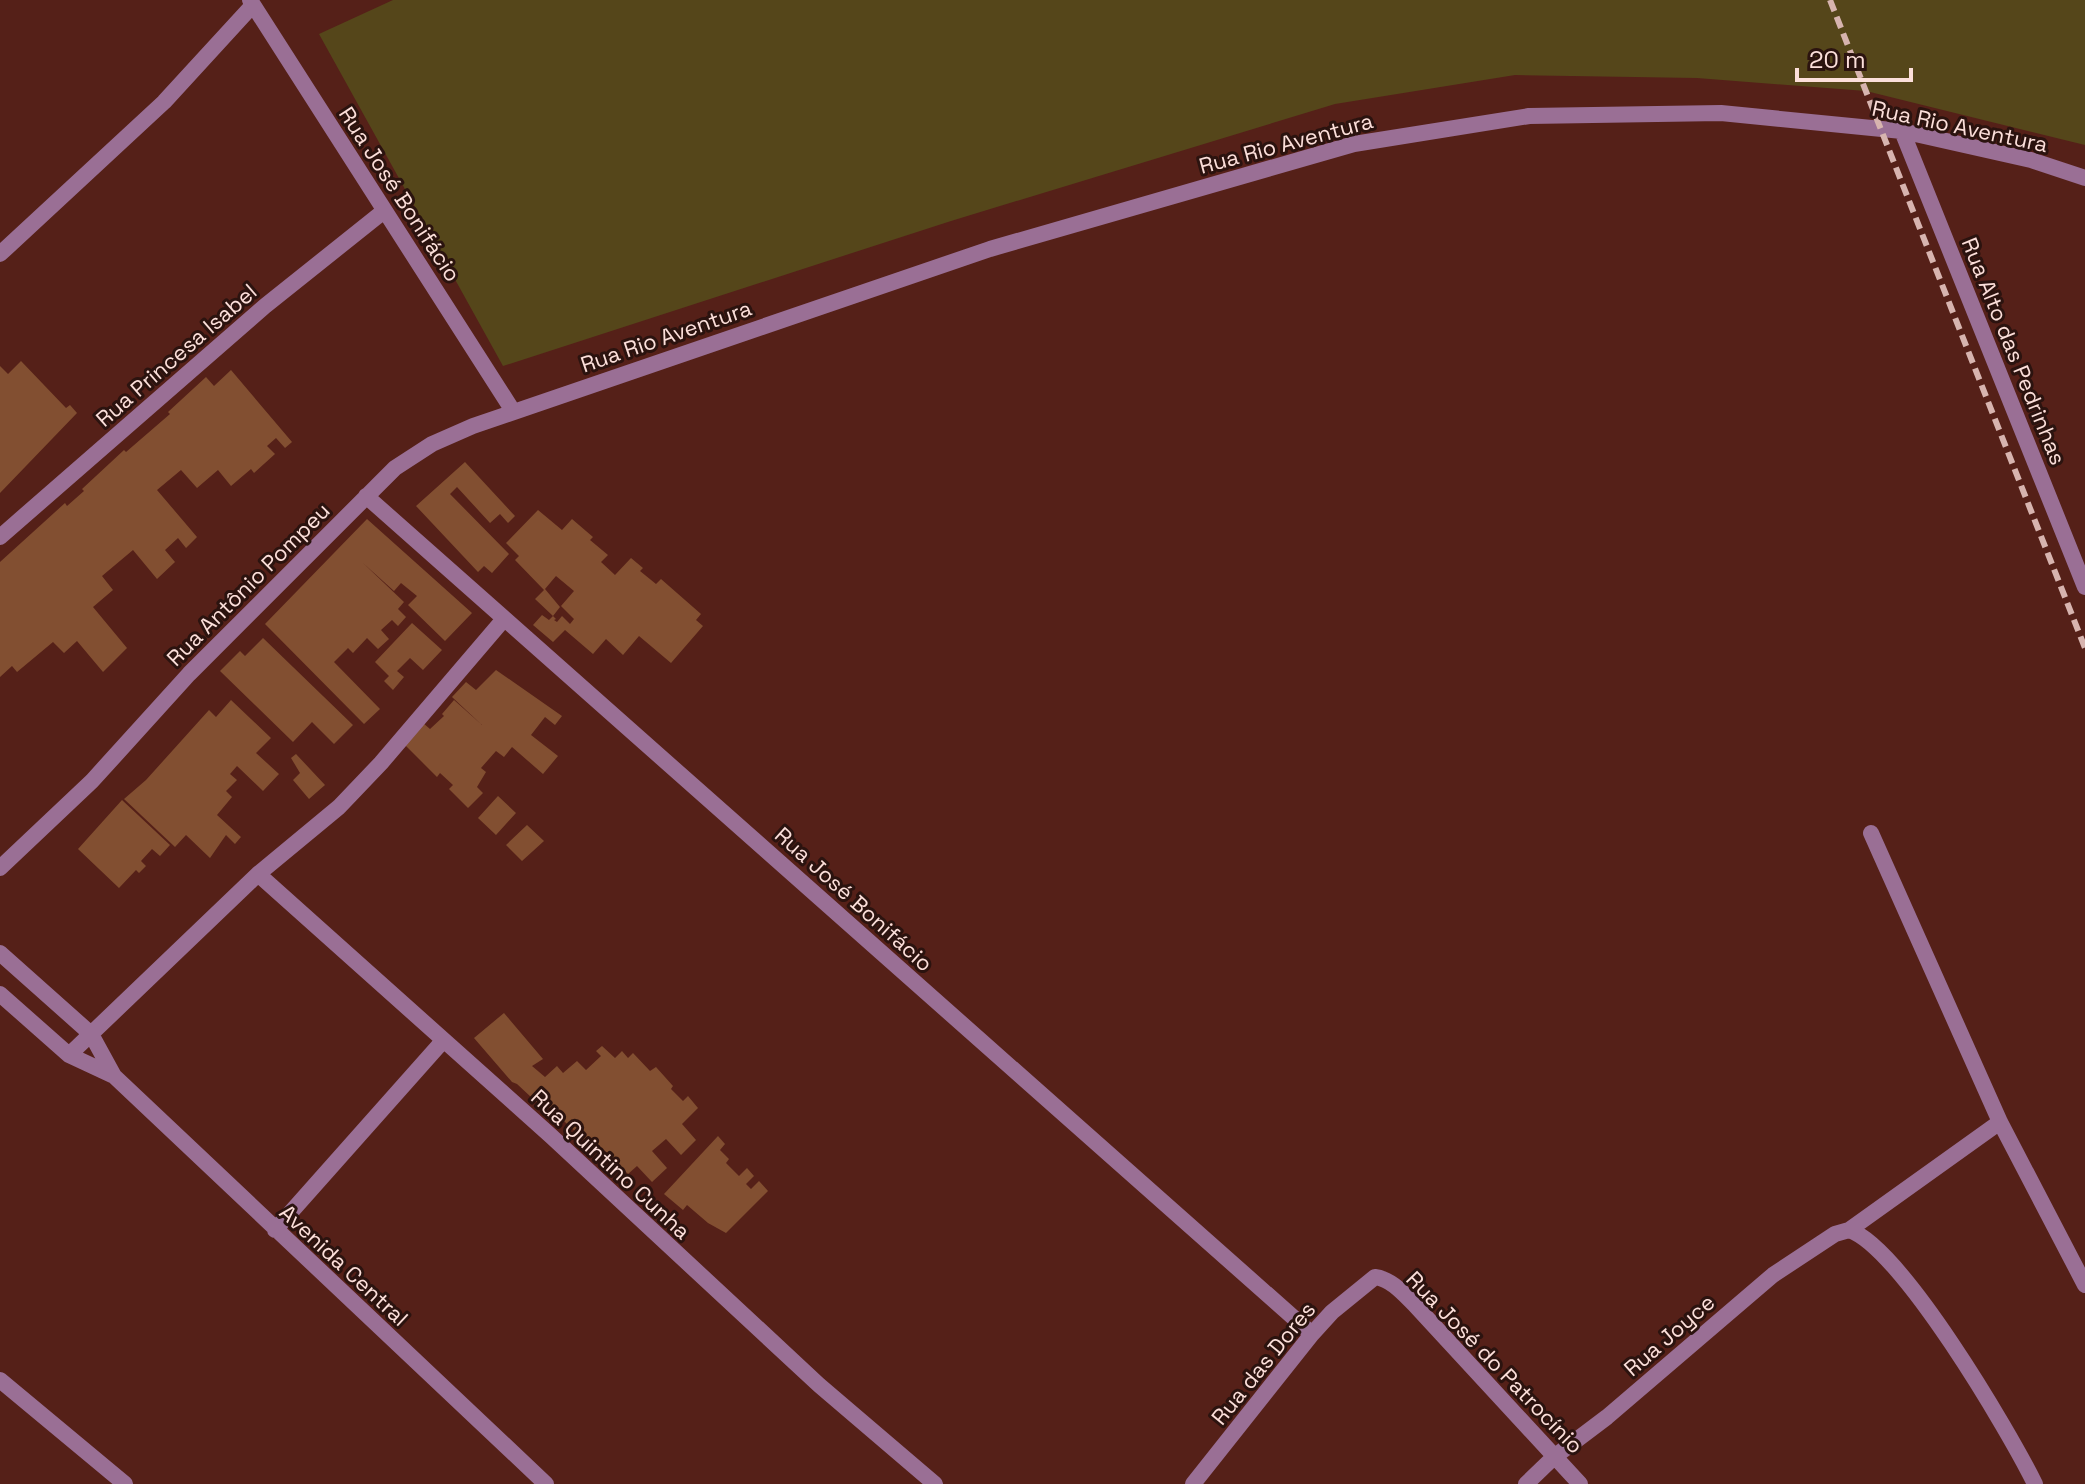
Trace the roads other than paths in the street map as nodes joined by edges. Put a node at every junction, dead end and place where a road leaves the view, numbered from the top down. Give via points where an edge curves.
1 (252, 2) edge
2 (1902, 131) junction
3 (2085, 178) edge
4 (384, 211) junction
5 (0, 254) edge
6 (569, 393) joint
7 (513, 411) junction
8 (366, 496) junction
9 (0, 537) edge
10 (2085, 587) edge
11 (504, 619) junction
12 (1871, 833) dead end
13 (0, 868) edge
14 (258, 874) junction
15 (0, 953) edge
16 (0, 994) edge
17 (91, 1034) junction
18 (442, 1042) junction
19 (69, 1055) junction
20 (114, 1076) junction
21 (2000, 1122) junction
22 (275, 1230) junction
23 (1849, 1230) junction
24 (1375, 1277) joint
25 (2085, 1285) edge
26 (1312, 1334) junction
27 (0, 1380) edge
28 (1554, 1457) junction
29 (125, 1484) edge
30 (546, 1484) edge
31 (935, 1484) edge
32 (1193, 1484) edge
33 (1526, 1484) edge
34 (1580, 1484) edge
35 (2035, 1484) edge

1 - 4 street, Rua José Bonifácio
1 - 5 street via 164,102
2 - 3 street, Rua Rio Aventura via 2031,160
2 - 6 street, Rua Rio Aventura via 1721,113 1545,116 1354,144 990,249
2 - 10 street, Rua Alto das Pedrinhas
4 - 7 street, Rua José Bonifácio
4 - 9 street, Rua Princesa Isabel via 265,306
6 - 7 street, Rua Antônio Pompeu
7 - 8 street, Rua Antônio Pompeu via 432,444 395,468
8 - 11 street, Rua José Bonifácio
8 - 13 street, Rua Antônio Pompeu via 189,674 92,781
11 - 14 street via 381,763
11 - 26 street, Rua José Bonifácio
12 - 21 street
14 - 17 street
14 - 18 street, Rua Quintino Cunha
15 - 17 street, Avenida Central
16 - 19 street, Avenida Central
17 - 19 street
17 - 20 street, Avenida Central
18 - 22 street
18 - 31 street, Rua Quintino Cunha
19 - 20 street, Avenida Central
20 - 22 street, Avenida Central
21 - 23 street, Rua Joyce
21 - 25 street
22 - 30 street, Avenida Central
23 - 28 street, Rua Joyce via 1773,1275
23 - 35 street via 1874,1244 1903,1279 1976,1379
24 - 26 street, Rua das Dores
24 - 28 street, Rua José do Patrocínio via 1414,1304
26 - 32 street, Rua das Dores
27 - 29 street
28 - 33 street, Rua Joyce
28 - 34 street, Rua José do Patrocínio

